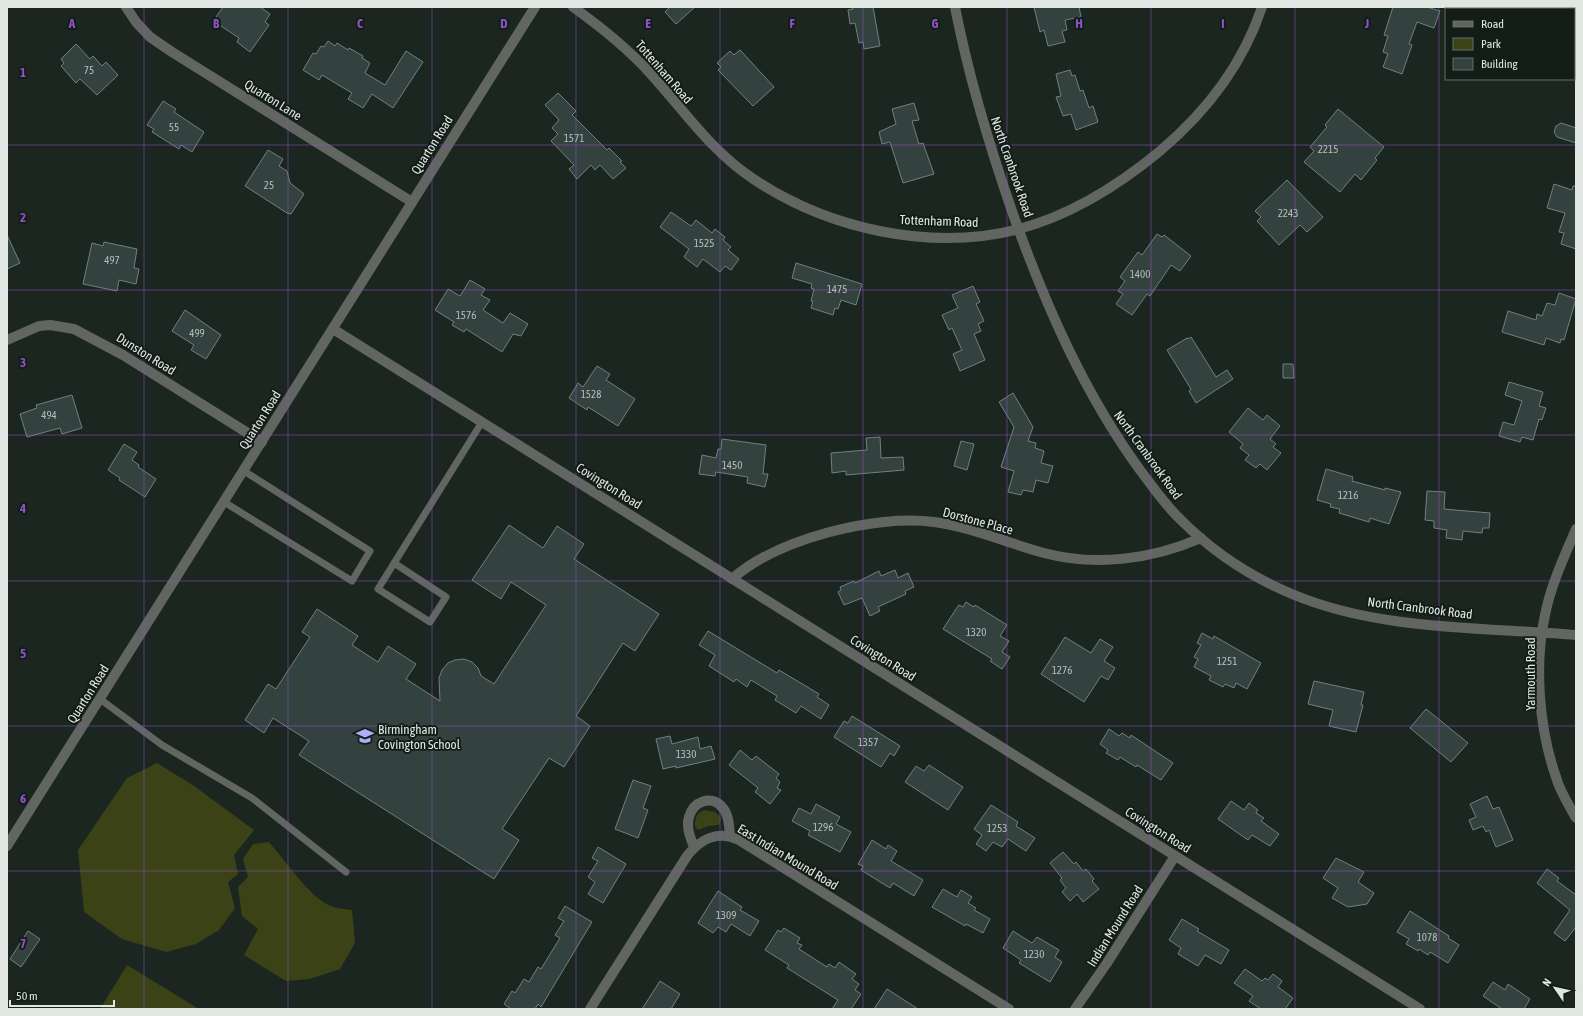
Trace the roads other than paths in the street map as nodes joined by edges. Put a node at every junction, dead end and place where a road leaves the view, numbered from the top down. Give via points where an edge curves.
1 (535, 7) edge
2 (573, 7) edge
3 (955, 7) edge
4 (1262, 7) edge
5 (129, 8) edge
6 (412, 202) junction
7 (1018, 229) junction
8 (333, 329) junction
9 (7, 340) edge
10 (482, 422) junction
11 (262, 442) junction
12 (244, 471) junction
13 (224, 502) junction
14 (1576, 529) edge
15 (1201, 538) junction
16 (394, 563) junction
17 (732, 579) junction
18 (1543, 632) junction
19 (1576, 634) edge
20 (100, 699) junction
21 (1576, 818) edge
22 (730, 836) junction
23 (7, 846) edge
24 (694, 847) junction
25 (1175, 856) junction
26 (346, 872) dead end
27 (590, 1009) edge
28 (1009, 1009) edge
29 (1075, 1009) edge
30 (1420, 1009) edge

1 - 6 street, Quarton Road
2 - 7 street, Tottenham Road via 624,46 721,154 753,179 781,196 819,213 857,225 908,235 979,236
3 - 7 street, North Cranbrook Road via 969,76 984,129
4 - 7 street, Tottenham Road via 1253,30 1222,85 1177,137 1142,166 1075,208
5 - 6 street, Quarton Lane via 136,22 172,52
6 - 8 street, Quarton Road
7 - 15 street, North Cranbrook Road via 1058,330 1101,411 1156,492 1180,520
8 - 10 street, Covington Road
8 - 11 street, Quarton Road
9 - 11 street, Dunston Road via 39,326 74,329 123,355
10 - 16 lane
10 - 17 street, Covington Road
11 - 12 street, Quarton Road
12 - 13 street, Quarton Road
12 - 13 lane via 370,551 352,581
13 - 20 street, Quarton Road
14 - 18 street, Yarmouth Road via 1551,593
15 - 17 street, Dorstone Place via 1168,551 1128,558 1094,560 1045,554 977,531 933,522 889,522 842,529 778,550 759,559
15 - 18 street, North Cranbrook Road via 1229,560 1267,582 1292,594 1340,610 1371,617 1438,625
16 - 16 lane via 378,589 430,622 446,597
17 - 25 street, Covington Road
18 - 19 street, North Cranbrook Road
18 - 21 street, Yarmouth Road via 1541,694 1546,741 1556,779
20 - 23 street, Quarton Road
20 - 26 lane via 162,745 252,798
22 - 24 street, East Indian Mound Road via 713,836
22 - 24 street via 729,822 722,807 716,802 702,801 692,809 689,816 688,827
22 - 28 street, East Indian Mound Road
24 - 27 street, East Indian Mound Road
25 - 29 street, Indian Mound Road
25 - 30 street, Covington Road

